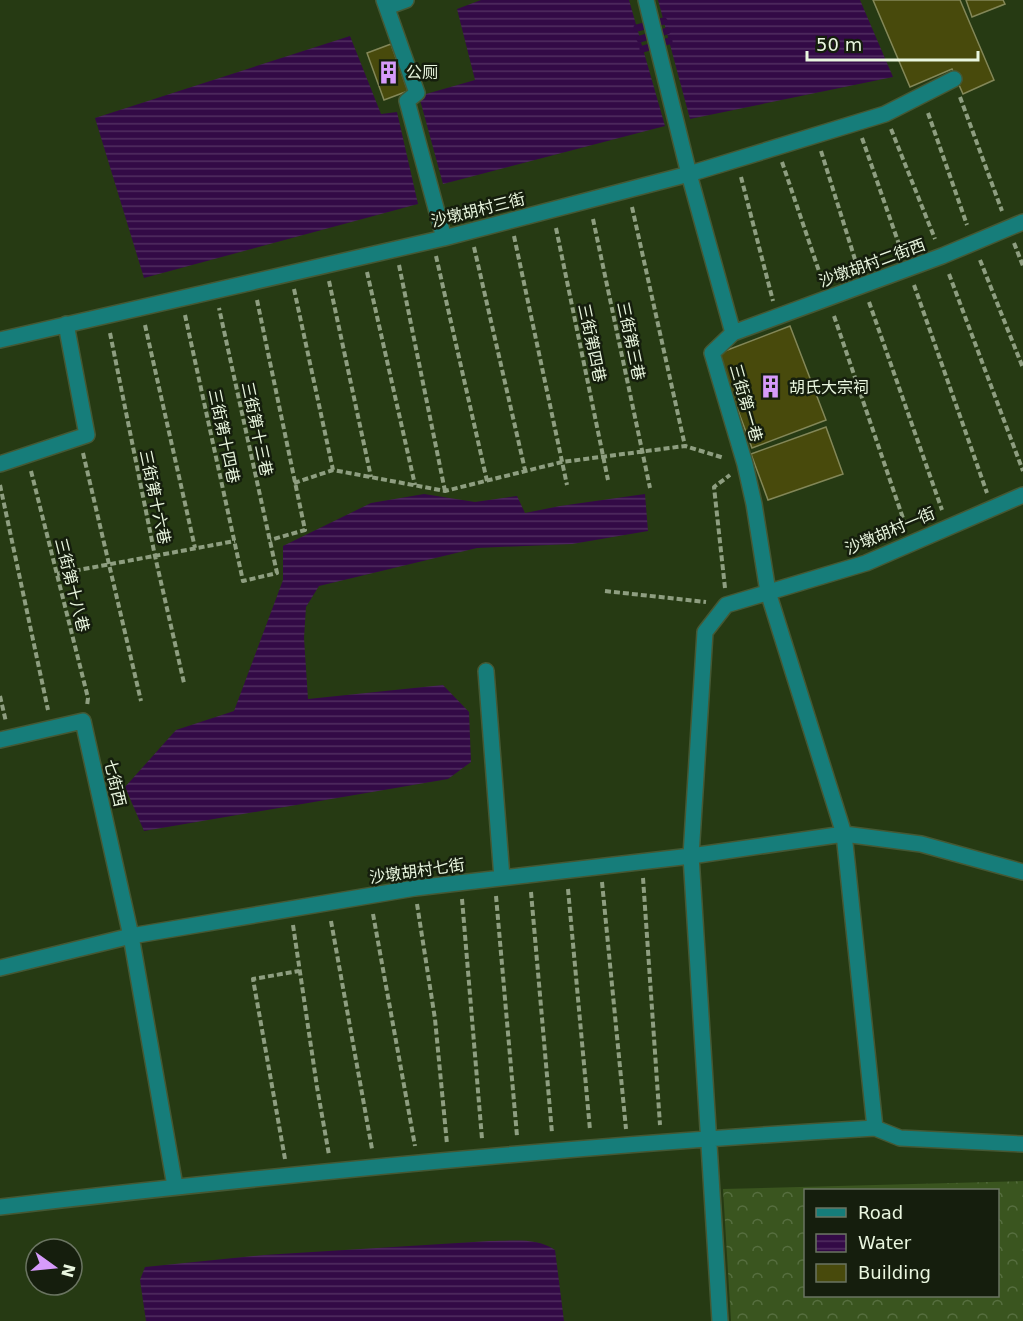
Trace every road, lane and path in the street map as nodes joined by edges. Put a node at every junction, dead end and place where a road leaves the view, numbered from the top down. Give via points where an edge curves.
1 (406, 0) edge
2 (386, 3) edge
3 (647, 7) edge
4 (954, 80) joint
5 (922, 95) junction
6 (885, 114) junction
7 (856, 123) junction
8 (816, 135) junction
9 (777, 147) junction
10 (736, 159) junction
11 (689, 174) junction
12 (628, 190) junction
13 (589, 200) junction
14 (552, 210) junction
15 (511, 221) junction
16 (1023, 222) edge
17 (1008, 228) junction
18 (470, 231) junction
19 (438, 240) junction
20 (973, 243) junction
21 (396, 249) junction
22 (942, 256) junction
23 (364, 257) junction
24 (326, 265) junction
25 (908, 269) junction
26 (290, 273) junction
27 (253, 282) junction
28 (864, 285) junction
29 (215, 290) junction
30 (181, 297) junction
31 (828, 299) junction
32 (141, 306) junction
33 (106, 315) junction
34 (777, 316) junction
35 (66, 324) junction
36 (733, 333) junction
37 (0, 340) edge
38 (1023, 368) edge
39 (79, 438) junction
40 (685, 446) junction
41 (642, 452) junction
42 (27, 454) junction
43 (603, 458) junction
44 (562, 462) junction
45 (0, 464) edge
46 (745, 464) junction
47 (333, 470) junction
48 (525, 471) junction
49 (1023, 471) edge
50 (371, 477) junction
51 (608, 480) dead end
52 (487, 481) junction
53 (294, 483) junction
54 (0, 485) edge
55 (415, 485) junction
56 (567, 485) dead end
57 (650, 488) dead end
58 (445, 491) junction
59 (1023, 495) edge
60 (992, 507) junction
61 (948, 527) junction
62 (269, 540) junction
63 (235, 541) junction
64 (911, 543) junction
65 (195, 548) junction
66 (155, 556) junction
67 (109, 564) junction
68 (57, 574) junction
69 (243, 581) joint
70 (605, 591) dead end
71 (768, 592) junction
72 (726, 605) junction
73 (486, 671) dead end
74 (184, 683) dead end
75 (0, 696) edge
76 (141, 701) dead end
77 (83, 721) junction
78 (52, 728) junction
79 (4, 739) edge
80 (844, 834) junction
81 (691, 856) junction
82 (641, 862) junction
83 (600, 867) junction
84 (566, 871) junction
85 (1023, 872) edge
86 (529, 875) junction
87 (498, 878) junction
88 (460, 883) junction
89 (415, 888) junction
90 (370, 896) junction
91 (327, 903) junction
92 (291, 910) junction
93 (131, 936) junction
94 (0, 968) edge
95 (300, 971) junction
96 (875, 1128) junction
97 (708, 1137) junction
98 (661, 1142) junction
99 (1023, 1144) edge
100 (628, 1145) junction
101 (591, 1148) junction
102 (554, 1152) junction
103 (519, 1155) junction
104 (484, 1158) junction
105 (448, 1161) junction
106 (418, 1164) junction
107 (376, 1168) junction
108 (333, 1172) junction
109 (288, 1176) junction
110 (175, 1186) junction
111 (0, 1208) edge
112 (720, 1321) edge

1 - 2 street
2 - 19 street via 417,93 407,101
3 - 11 street
4 - 5 street, 沙墩胡村三街
4 - 17 path
5 - 6 street, 沙墩胡村三街
5 - 20 path
6 - 7 street, 沙墩胡村三街
6 - 22 path
7 - 8 street, 沙墩胡村三街
7 - 25 path
8 - 9 street, 沙墩胡村三街
8 - 28 path
9 - 10 street, 沙墩胡村三街
9 - 31 path
10 - 11 street, 沙墩胡村三街
10 - 34 path
11 - 12 street, 沙墩胡村三街
11 - 36 street
12 - 13 street, 沙墩胡村三街
12 - 40 path
13 - 14 street, 沙墩胡村三街
13 - 41 path, 三街第三巷
14 - 15 street, 沙墩胡村三街
14 - 43 path, 三街第四巷
15 - 18 street, 沙墩胡村三街
15 - 44 path
16 - 17 street, 沙墩胡村二街西
17 - 20 street, 沙墩胡村二街西
18 - 19 street, 沙墩胡村三街
18 - 48 path
19 - 21 street, 沙墩胡村三街
19 - 52 path
20 - 22 street, 沙墩胡村二街西
20 - 38 path
21 - 23 street, 沙墩胡村三街
21 - 58 path
22 - 25 street, 沙墩胡村二街西
22 - 49 path
23 - 24 street, 沙墩胡村三街
23 - 55 path
24 - 26 street, 沙墩胡村三街
24 - 50 path
25 - 28 street, 沙墩胡村二街西
25 - 60 path
26 - 27 street, 沙墩胡村三街
26 - 47 path
27 - 29 street, 沙墩胡村三街
27 - 53 path
28 - 31 street, 沙墩胡村二街西
28 - 61 path
29 - 30 street, 沙墩胡村三街
29 - 62 path, 三街第十三巷
30 - 32 street, 沙墩胡村三街
30 - 63 path, 三街第十四巷
31 - 34 street, 沙墩胡村二街西
31 - 64 path
32 - 33 street, 沙墩胡村三街
32 - 65 path
33 - 35 street, 沙墩胡村三街
33 - 66 path, 三街第十六巷
34 - 36 street, 沙墩胡村二街西
35 - 37 street, 沙墩胡村三街
35 - 39 street via 87,435
36 - 46 street, 三街第一巷 via 712,353
39 - 42 street
39 - 67 path
40 - 41 path
40 - 46 path
41 - 43 path
41 - 57 path, 三街第三巷
42 - 45 street
42 - 68 path, 三街第十八巷
43 - 44 path
43 - 51 path, 三街第四巷
44 - 48 path
44 - 56 path
46 - 71 street
46 - 72 path, 三街第一巷 via 714,487
47 - 50 path
47 - 53 path
48 - 52 path
50 - 55 path
52 - 58 path
53 - 62 path via 305,530
54 - 78 path
55 - 58 path
59 - 60 street, 沙墩胡村一街
60 - 61 street, 沙墩胡村一街
61 - 64 street, 沙墩胡村一街
62 - 69 path, 三街第十三巷 via 277,573
63 - 65 path
63 - 69 path, 三街第十四巷
64 - 71 street, 沙墩胡村一街 via 866,563
65 - 66 path
66 - 67 path
66 - 74 path, 三街第十六巷
67 - 68 path
67 - 76 path
68 - 77 path, 三街第十八巷 via 88,699
70 - 72 path
71 - 72 street, 沙墩胡村一街
71 - 80 street
72 - 81 street via 705,632
73 - 87 street
75 - 79 path
77 - 78 street
77 - 93 street, 七街西
78 - 79 street
80 - 81 street, 沙墩胡村七街
80 - 85 street, 沙墩胡村七街 via 921,844
80 - 96 street
81 - 82 street, 沙墩胡村七街
81 - 97 street
82 - 83 street, 沙墩胡村七街
82 - 98 path
83 - 84 street, 沙墩胡村七街
83 - 100 path
84 - 86 street, 沙墩胡村七街
84 - 101 path
86 - 87 street, 沙墩胡村七街
86 - 102 path
87 - 88 street, 沙墩胡村七街
87 - 103 path
88 - 89 street, 沙墩胡村七街
88 - 104 path
89 - 90 street, 沙墩胡村七街
89 - 105 path via 435,1019
90 - 91 street, 沙墩胡村七街
90 - 106 path
91 - 92 street, 沙墩胡村七街
91 - 107 path
92 - 93 street, 沙墩胡村七街
92 - 95 path
93 - 94 street, 沙墩胡村七街
93 - 110 street, 七街西
95 - 108 path via 316,1087
95 - 109 path via 253,979
96 - 97 street
96 - 99 street via 900,1138
97 - 98 street
97 - 112 street
98 - 100 street
100 - 101 street
101 - 102 street
102 - 103 street
103 - 104 street
104 - 105 street
105 - 106 street
106 - 107 street
107 - 108 street
108 - 109 street
109 - 110 street
110 - 111 street

